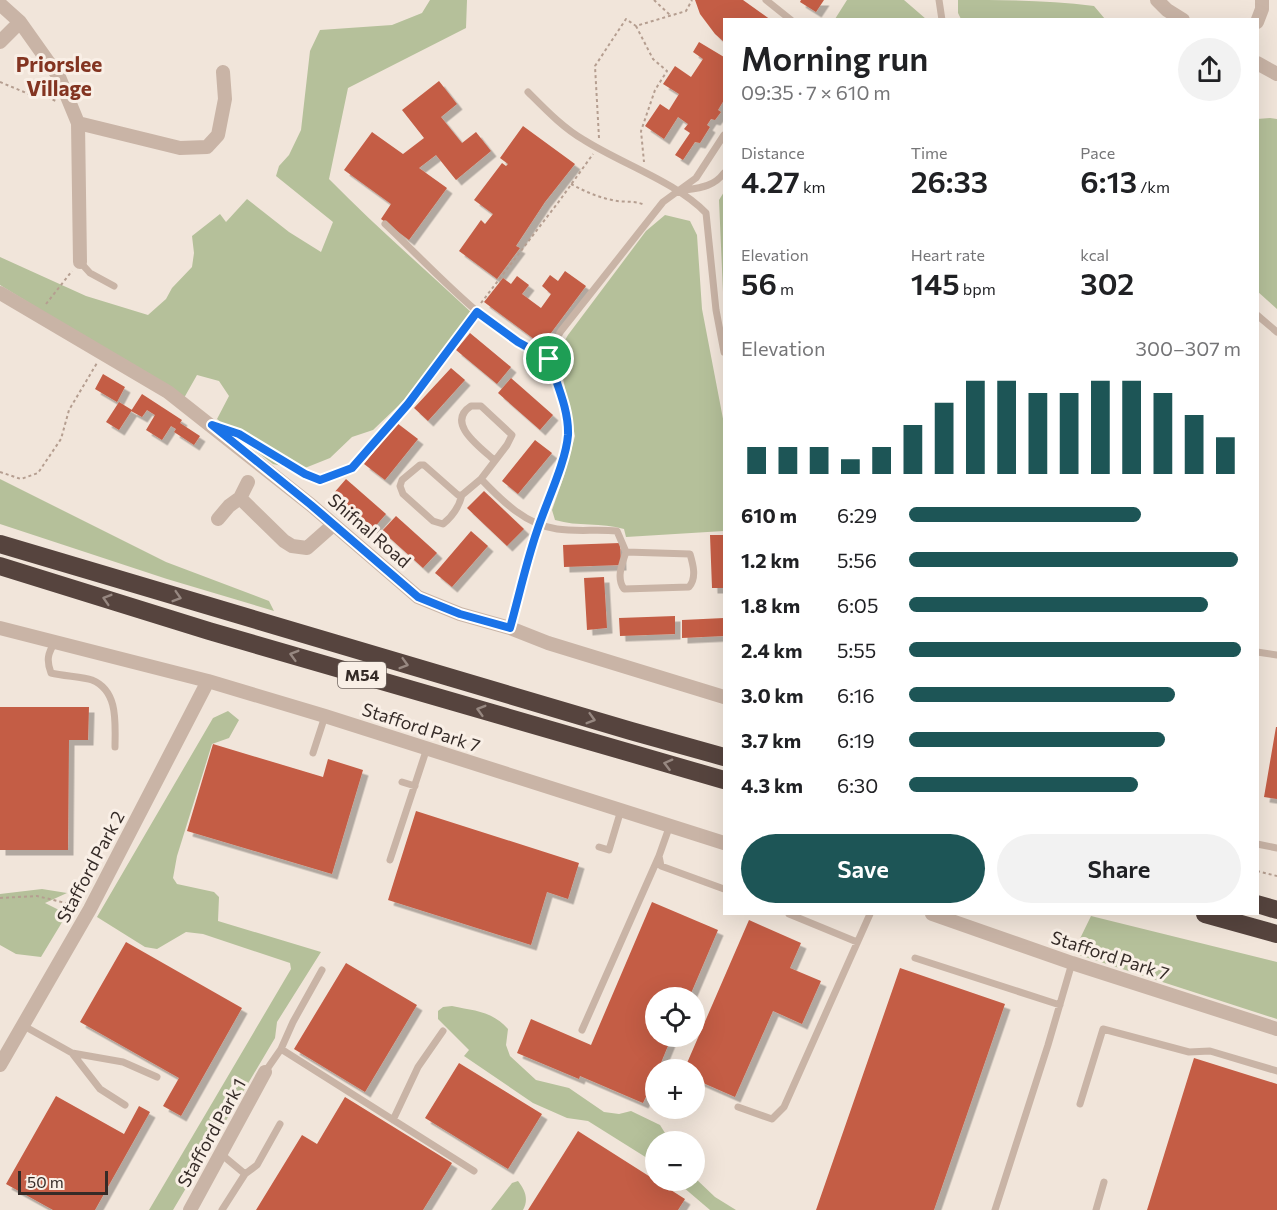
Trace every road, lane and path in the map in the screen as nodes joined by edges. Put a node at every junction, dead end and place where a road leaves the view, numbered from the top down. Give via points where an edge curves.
1 (654, 0) edge
2 (692, 0) edge
3 (766, 0) edge
4 (939, 0) edge
5 (1157, 0) edge
6 (1262, 0) edge
7 (0, 4) edge
8 (671, 16) junction
9 (788, 18) edge
10 (942, 18) edge
11 (1180, 18) edge
12 (1259, 18) edge
13 (20, 22) junction
14 (636, 26) junction
15 (0, 42) edge
16 (1259, 64) edge
17 (223, 72) dead end
18 (1277, 74) edge
19 (0, 82) edge
20 (528, 92) dead end
21 (71, 107) junction
22 (78, 123) junction
23 (723, 137) edge
24 (597, 148) junction
25 (644, 162) dead end
26 (723, 174) edge
27 (572, 184) junction
28 (677, 191) junction
29 (645, 206) dead end
30 (385, 224) dead end
31 (80, 262) junction
32 (114, 286) dead end
33 (0, 293) edge
34 (476, 311) junction
35 (37, 315) junction
36 (1259, 317) edge
37 (1277, 332) edge
38 (723, 347) edge
39 (102, 353) junction
40 (549, 359) junction
41 (249, 439) dead end
42 (494, 460) junction
43 (0, 472) edge
44 (481, 479) junction
45 (248, 482) dead end
46 (462, 495) junction
47 (240, 498) junction
48 (218, 519) dead end
49 (540, 524) junction
50 (333, 525) junction
51 (0, 544) edge
52 (627, 552) junction
53 (0, 566) edge
54 (0, 628) edge
55 (510, 628) junction
56 (55, 642) junction
57 (1259, 652) edge
58 (1277, 655) edge
59 (208, 681) junction
60 (723, 697) edge
61 (325, 716) junction
62 (115, 747) dead end
63 (427, 748) junction
64 (314, 753) dead end
65 (723, 757) edge
66 (723, 780) edge
67 (402, 782) dead end
68 (415, 786) junction
69 (621, 810) junction
70 (670, 825) junction
71 (723, 843) edge
72 (1259, 844) edge
73 (599, 847) dead end
74 (1277, 848) edge
75 (659, 856) junction
76 (390, 860) dead end
77 (1259, 872) edge
78 (1277, 876) edge
79 (723, 889) edge
80 (0, 897) edge
81 (1259, 905) edge
82 (90, 909) junction
83 (1277, 910) edge
84 (791, 915) edge
85 (870, 915) edge
86 (935, 915) edge
87 (1208, 915) edge
88 (1277, 934) edge
89 (858, 942) junction
90 (915, 958) dead end
91 (1072, 963) junction
92 (322, 970) dead end
93 (1060, 1005) junction
94 (24, 1026) junction
95 (1277, 1029) edge
96 (582, 1030) dead end
97 (443, 1031) dead end
98 (281, 1049) junction
99 (72, 1053) junction
100 (0, 1065) edge
101 (1277, 1071) edge
102 (266, 1072) joint
103 (157, 1077) dead end
104 (1080, 1104) dead end
105 (125, 1106) dead end
106 (738, 1107) dead end
107 (393, 1120) junction
108 (280, 1124) dead end
109 (221, 1154) junction
110 (474, 1171) dead end
111 (245, 1174) junction
112 (1104, 1182) dead end
113 (190, 1210) edge
114 (222, 1210) edge
115 (995, 1210) edge
116 (1096, 1210) edge

1 - 8 path
2 - 8 path via 686,11
3 - 9 lane
4 - 10 lane
5 - 11 street
6 - 12 street
7 - 13 street
8 - 14 path
13 - 15 street
13 - 21 street via 59,77
14 - 24 path via 626,19 596,66 600,133
14 - 25 path via 653,59 668,71 655,90 641,131
16 - 18 street
17 - 22 street via 225,99 218,135 207,147 180,148
19 - 21 path
20 - 24 lane via 570,130
21 - 22 street
22 - 31 street
23 - 28 lane via 696,178
24 - 27 path
24 - 28 lane
26 - 28 lane via 702,188
27 - 29 path via 614,201
27 - 34 path
28 - 38 lane via 706,213
28 - 40 lane via 663,202 561,331
30 - 34 lane
31 - 32 lane via 90,273
31 - 35 path
33 - 35 street, Shifnal Road
34 - 40 lane
34 - 41 path via 408,404 352,468 320,480
35 - 39 street, Shifnal Road
36 - 37 lane
39 - 43 path via 69,410 61,439 38,473 21,479
39 - 50 street, Shifnal Road via 168,392
40 - 49 lane via 564,406 568,435
42 - 42 lane via 512,435 481,406 471,406 460,422
42 - 44 lane
44 - 46 lane
44 - 49 lane via 521,516
45 - 47 street
46 - 46 lane via 453,492 424,465 417,466 400,486 402,494 433,521 443,524
47 - 48 street
47 - 50 street via 292,546 307,548
49 - 52 lane via 559,530 617,531
49 - 55 lane
50 - 55 street, Shifnal Road via 418,597
51 -> 65 highway, M54
52 - 52 lane via 690,554 693,582 690,587 624,589 620,579
66 -> 53 highway, M54 via 209,631
54 - 56 street, Stafford Park 7
55 - 60 street, Shifnal Road
56 - 59 street, Stafford Park 7
56 - 62 lane via 47,661 51,673 92,680 109,697 115,710
57 - 58 lane
59 - 61 street, Stafford Park 7
59 - 82 street, Stafford Park 2
61 - 63 street, Stafford Park 7
61 - 64 lane
63 - 68 lane
63 - 69 street, Stafford Park 7
67 - 68 lane
68 - 76 lane
69 - 70 street, Stafford Park 7
69 - 73 lane via 609,850
70 - 71 street, Stafford Park 7
70 - 75 lane
72 - 74 lane
75 - 79 lane via 661,866
75 - 96 lane
77 - 78 path
80 - 82 path via 37,896
81 - 83 highway
82 - 94 street, Stafford Park 2
84 - 89 lane
85 - 89 lane
86 - 91 street, Stafford Park 7
87 - 88 highway
89 - 106 lane via 784,1107 772,1119
90 - 93 lane
91 - 93 lane
91 - 95 street, Stafford Park 7
92 - 98 lane
93 - 115 lane
94 - 99 lane
94 - 100 street, Stafford Park 2
97 - 107 lane via 418,1067
98 - 102 lane
98 - 107 lane
99 - 103 lane via 123,1062
99 - 105 lane via 100,1089
101 - 104 lane via 1210,1051 1189,1052 1103,1029
102 - 109 street, Stafford Park 1
107 - 110 lane
108 - 111 lane via 257,1165
109 - 111 lane
109 - 113 street, Stafford Park 1
111 - 114 lane
112 - 116 lane

